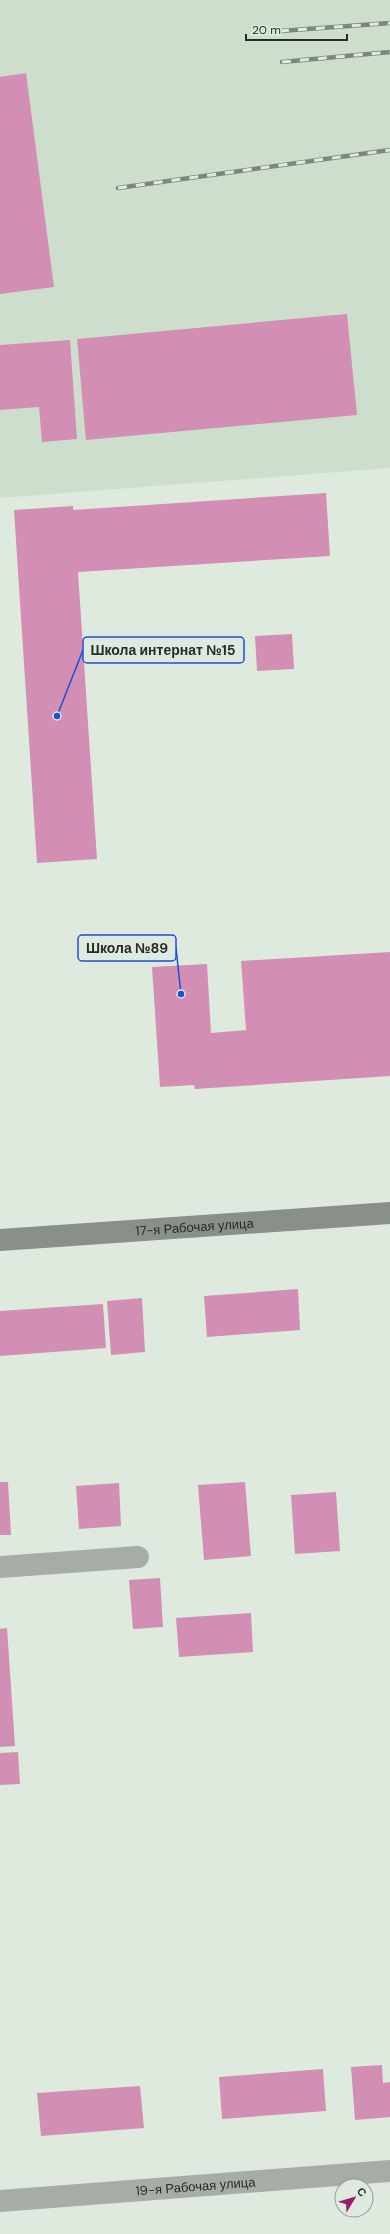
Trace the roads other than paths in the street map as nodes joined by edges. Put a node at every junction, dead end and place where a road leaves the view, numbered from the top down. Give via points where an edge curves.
1 (390, 1212) edge
2 (0, 1240) edge
3 (138, 1557) dead end
4 (0, 1567) edge
5 (390, 2171) edge
6 (0, 2201) edge

1 - 2 street, 17-я Рабочая улица
3 - 4 street
5 - 6 street, 19-я Рабочая улица

